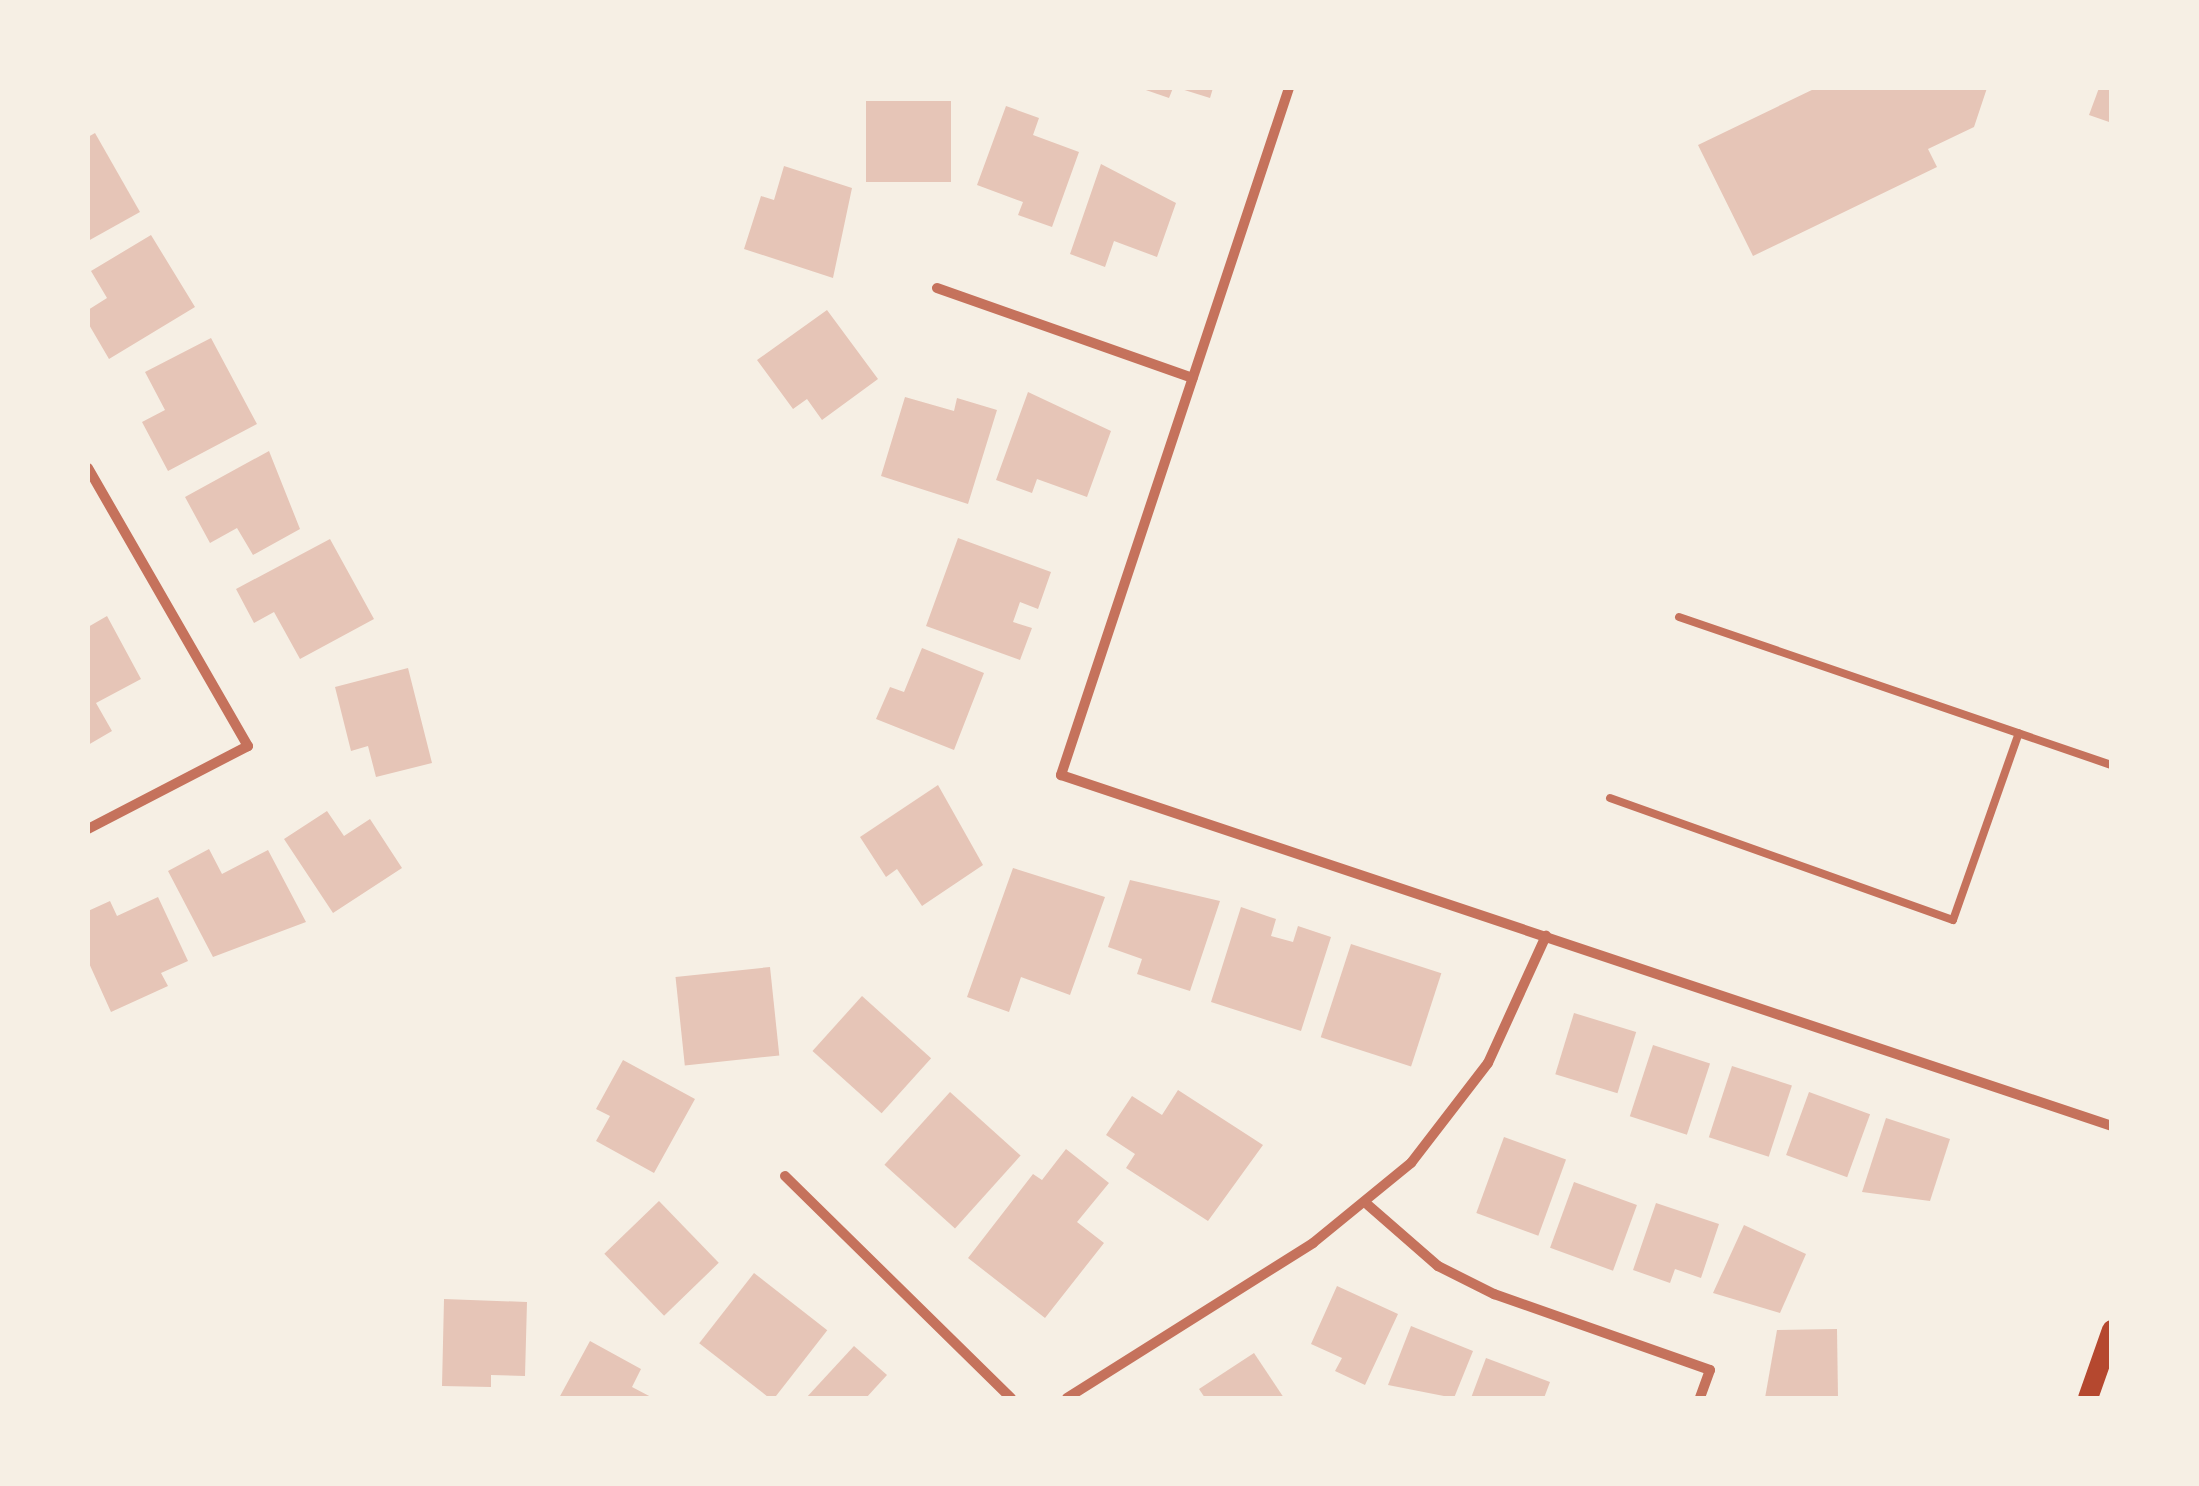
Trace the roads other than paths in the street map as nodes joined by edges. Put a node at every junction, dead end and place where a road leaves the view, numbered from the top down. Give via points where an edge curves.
1 (1289, 88) edge
2 (937, 288) dead end
3 (1193, 378) junction
4 (88, 468) edge
5 (1678, 616) dead end
6 (2019, 733) junction
7 (2112, 765) edge
8 (1610, 798) dead end
9 (88, 829) edge
10 (1546, 936) junction
11 (2112, 1126) edge
12 (785, 1176) dead end
13 (1368, 1205) junction
14 (2112, 1330) edge
15 (1012, 1398) edge
16 (1068, 1398) edge
17 (1700, 1398) edge
18 (2088, 1398) edge

1 - 3 street
2 - 3 street
3 - 10 street via 1061,776
4 - 9 street via 248,746
5 - 6 lane
6 - 7 lane
6 - 8 lane via 1953,920
10 - 11 street
10 - 13 street via 1488,1063
12 - 15 street
13 - 16 street
13 - 17 street via 1438,1266 1494,1294 1710,1370
14 - 18 main road

